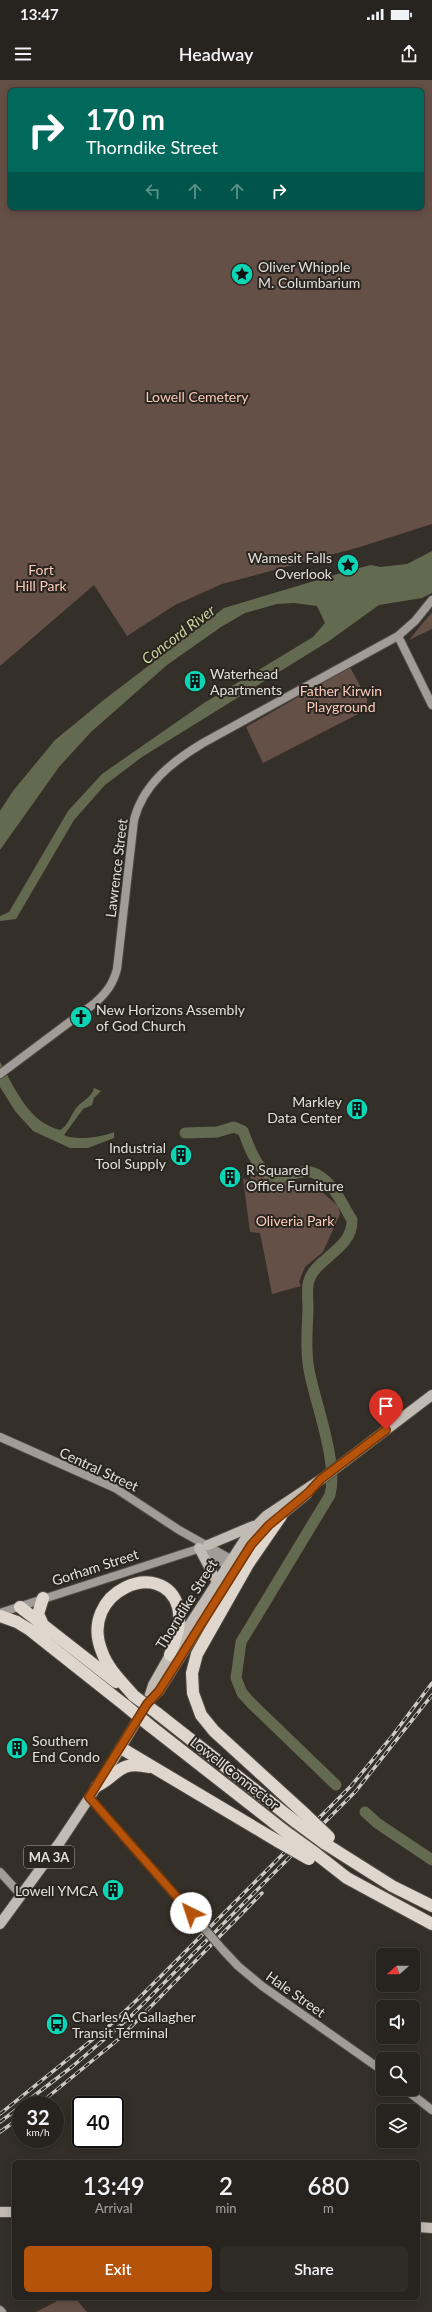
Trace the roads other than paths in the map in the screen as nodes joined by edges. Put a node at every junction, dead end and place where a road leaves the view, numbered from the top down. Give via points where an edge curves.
1 (432, 600) edge
2 (398, 636) junction
3 (432, 705) edge
4 (0, 1074) edge
5 (432, 1394) edge
6 (0, 1437) edge
7 (322, 1479) junction
8 (281, 1516) junction
9 (257, 1524) junction
10 (204, 1546) junction
11 (232, 1565) junction
12 (217, 1582) junction
13 (43, 1598) junction
14 (20, 1607) junction
15 (0, 1613) edge
16 (0, 1616) edge
17 (44, 1626) junction
18 (170, 1655) junction
19 (134, 1696) junction
20 (147, 1704) junction
21 (121, 1748) junction
22 (154, 1768) junction
23 (97, 1786) junction
24 (89, 1797) junction
25 (283, 1837) junction
26 (327, 1840) junction
27 (0, 1872) edge
28 (21, 1895) junction
29 (432, 1906) edge
30 (0, 1924) edge
31 (432, 1924) edge
32 (376, 2066) edge
33 (414, 2096) edge
34 (432, 2110) edge
35 (0, 2212) edge
36 (12, 2212) edge
37 (420, 2227) edge
38 (432, 2228) edge

1 - 2 main road, Lawrence Street via 420,616
2 - 3 main road
2 - 4 main road, Lawrence Street via 203,743 178,759 155,780 141,800 134,820 118,969 114,982 95,1002
5 - 7 main road, MA 3A
6 - 10 main road, Central Street via 115,1488
7 - 8 main road, MA 3A
7 - 9 main road, MA 3A via 292,1497
8 - 11 main road, MA 3A via 259,1535
8 - 26 highway, bridge via 248,1564 201,1647 194,1663 192,1683 199,1710 214,1731 306,1815
9 - 10 main road
9 - 11 main road, Thorndike Street / MA 3A
10 - 11 main road
10 - 12 main road
10 - 13 main road, Gorham Street
11 - 12 main road, Thorndike Street / MA 3A
11 - 20 main road, Thorndike Street / MA 3A via 159,1691
12 - 18 main road, Thorndike Street / MA 3A
13 - 14 main road, Gorham Street
13 - 17 highway via 38,1614
14 - 15 main road, Gorham Street
14 - 17 highway
16 - 25 highway, Lowell Connector, bridge via 30,1630
17 - 19 highway
18 - 19 highway via 179,1616 177,1606 168,1592 154,1584 138,1583 123,1588 110,1599 100,1614 98,1642 106,1662
18 - 20 main road, Thorndike Street / MA 3A via 153,1685
19 - 26 highway, Lowell Connector, bridge via 297,1823
20 - 21 main road, Thorndike Street / MA 3A
21 - 22 highway
21 - 23 main road, Thorndike Street / MA 3A
22 - 23 highway via 136,1765 120,1768 108,1780
22 - 25 highway
23 - 24 main road, Thorndike Street / MA 3A
24 - 28 main road, Thorndike Street / MA 3A
24 - 32 main road, Hale Street, bridge via 238,1966 262,1986
25 - 31 highway, bridge via 369,1891
26 - 29 highway via 378,1878
27 - 28 main road
28 - 30 main road, Thorndike Street / MA 3A
33 - 34 main road
35 - 36 main road
37 - 38 main road

